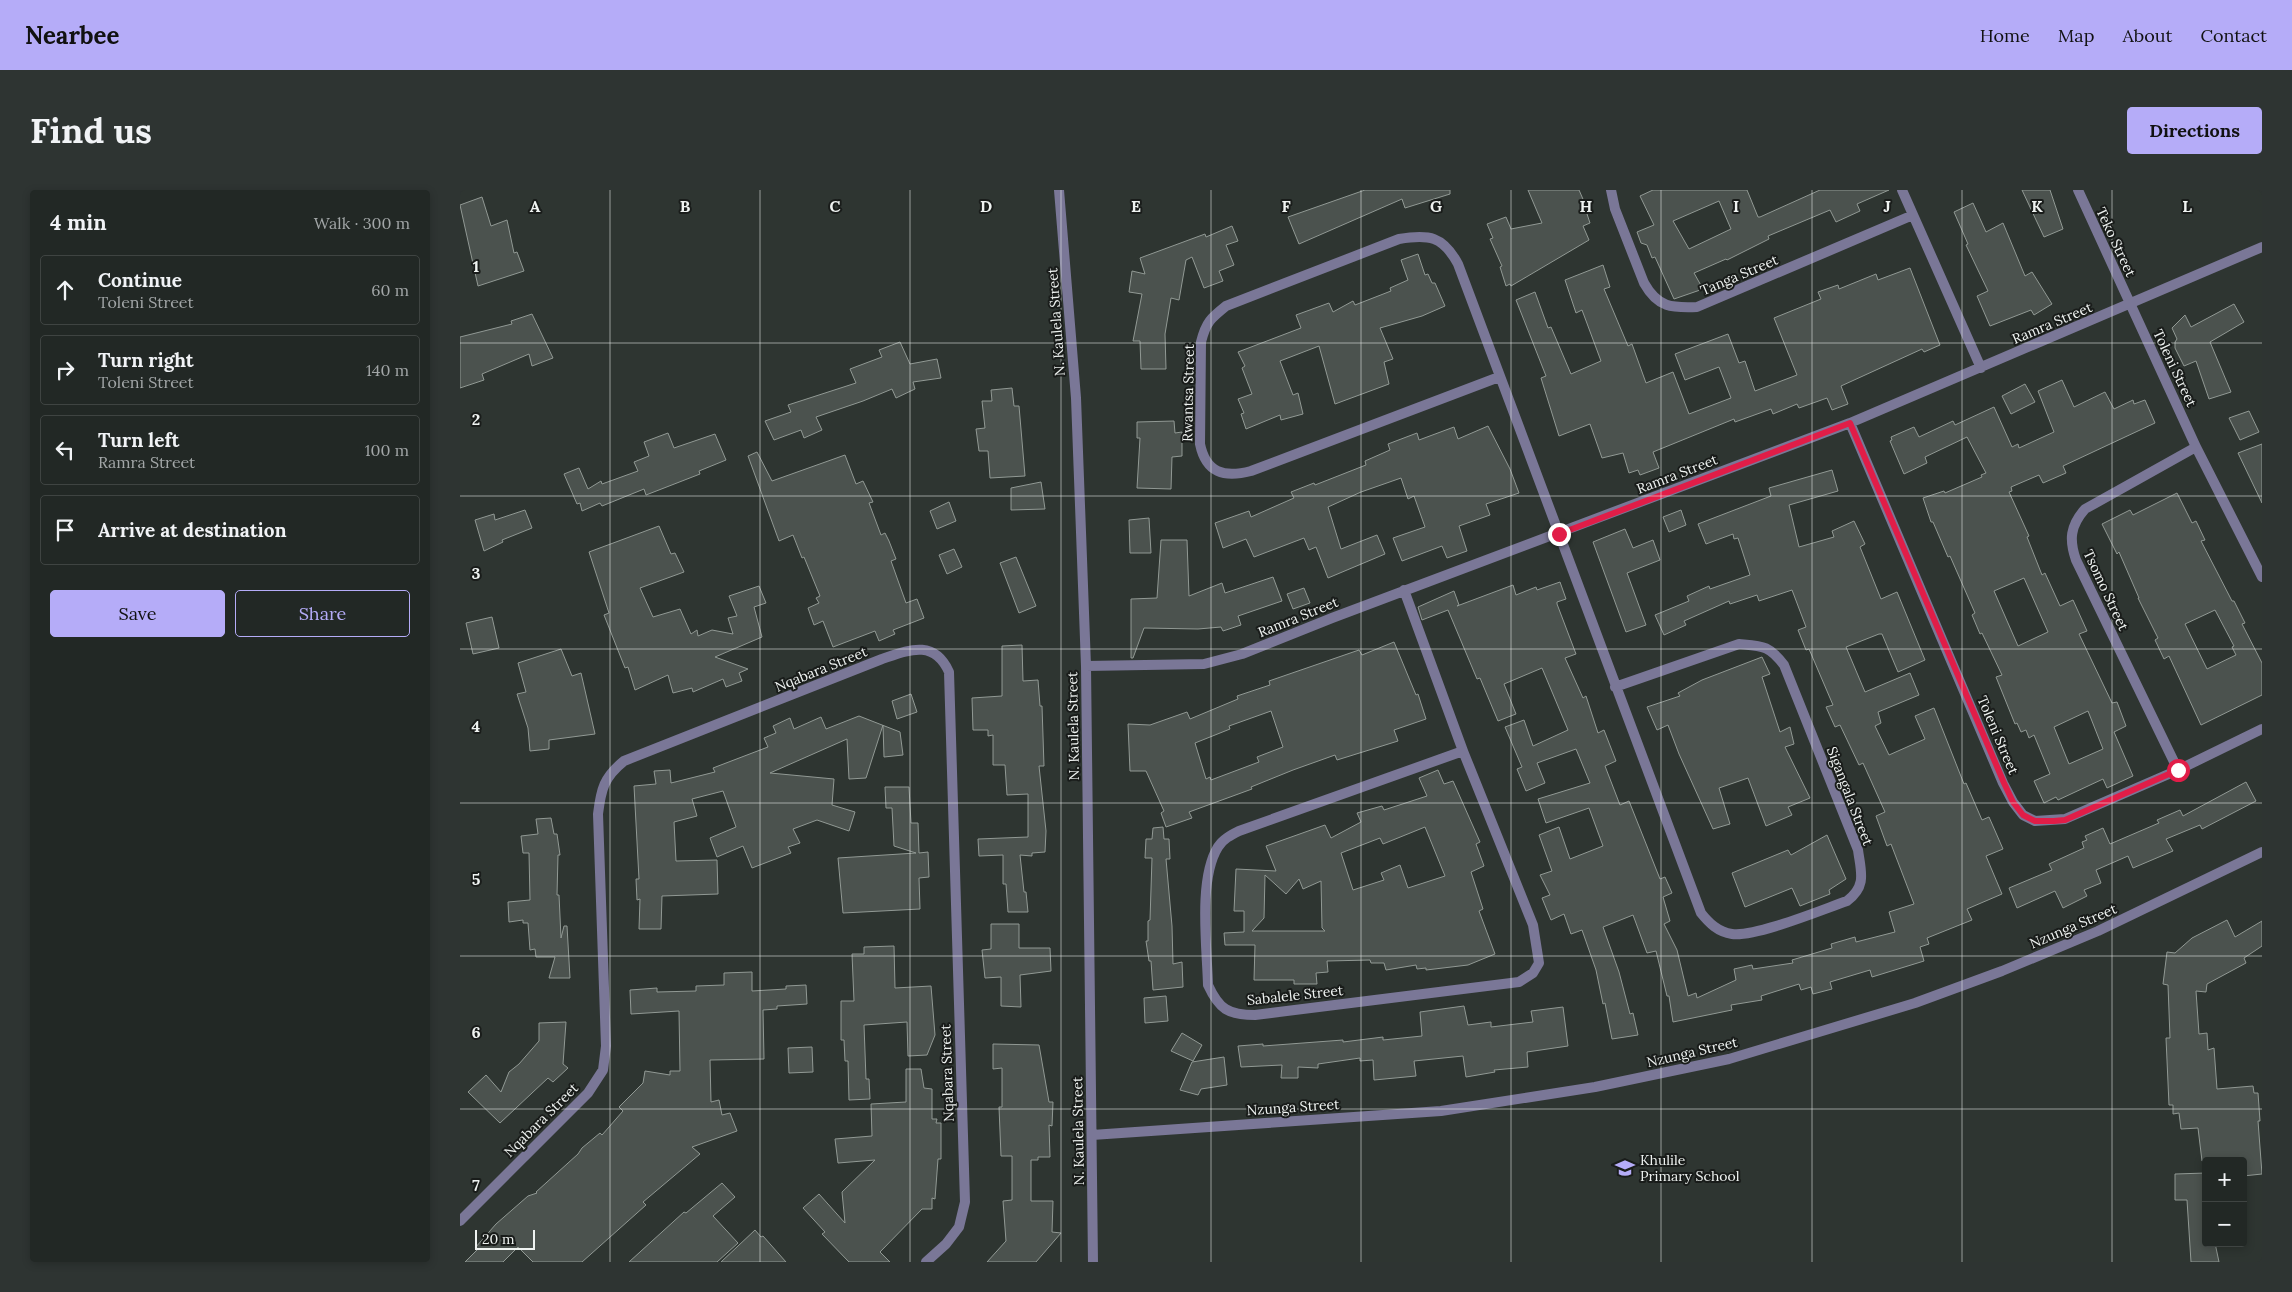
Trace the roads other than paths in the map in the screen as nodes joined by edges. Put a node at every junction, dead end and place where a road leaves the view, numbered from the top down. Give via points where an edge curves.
1 (1059, 190) edge
2 (1611, 190) edge
3 (1902, 190) edge
4 (2078, 190) edge
5 (1913, 215) junction
6 (2262, 248) edge
7 (2130, 305) junction
8 (1981, 368) junction
9 (1499, 377) junction
10 (1850, 423) junction
11 (2196, 447) junction
12 (1559, 534) junction
13 (2262, 577) edge
14 (1404, 590) junction
15 (1086, 666) junction
16 (1615, 687) junction
17 (2262, 729) edge
18 (1463, 751) junction
19 (2178, 770) junction
20 (2262, 852) edge
21 (1092, 1135) junction
22 (460, 1220) edge
23 (926, 1262) edge
24 (1093, 1262) edge

1 - 15 street, N. Kaulela Street via 1076,398
2 - 5 street, Tanga Street via 1615,209 1644,283 1650,294 1675,308 1697,307
3 - 5 street
4 - 7 street, Teko Street
5 - 8 street
6 - 7 street, Ramra Street
7 - 8 street, Ramra Street
7 - 11 street, Toleni Street
8 - 10 street, Ramra Street
9 - 9 street, Rwantsa Street via 1451,251 1444,243 1412,236 1226,306 1212,316 1205,326 1202,342 1200,444 1208,465 1227,474 1250,471
9 - 12 street, Rwantsa Street
10 - 12 street, Ramra Street
10 - 19 street, Toleni Street via 2004,783 2023,815 2035,821 2065,820
11 - 13 street, Toleni Street
11 - 19 street, Tsomo Street via 2085,509 2070,534 2076,560
12 - 14 street, Ramra Street
12 - 16 street, Sigangala Street
14 - 15 street, Ramra Street via 1242,654 1204,664
14 - 18 street, Sabalele Street
15 - 21 street, N. Kaulela Street
16 - 16 street, Sigangala Street via 1738,644 1774,652 1784,665 1858,850 1862,874 1856,894 1847,901 1749,934 1730,934 1712,926 1701,913
17 - 19 street, Toleni Street
18 - 18 street, Sabalele Street via 1227,837 1218,846 1206,881 1208,985 1223,1009 1240,1015 1255,1015 1519,982 1533,973 1540,963 1533,926
20 - 21 street, Nzunga Street via 2106,927 2002,971 1915,1003 1729,1059 1596,1087 1441,1111
21 - 24 street, N. Kaulela Street
22 - 23 street, Nqabara Street via 588,1092 603,1070 606,1046 598,814 600,794 607,778 624,761 882,659 924,649 937,654 949,672 965,1202 959,1227

